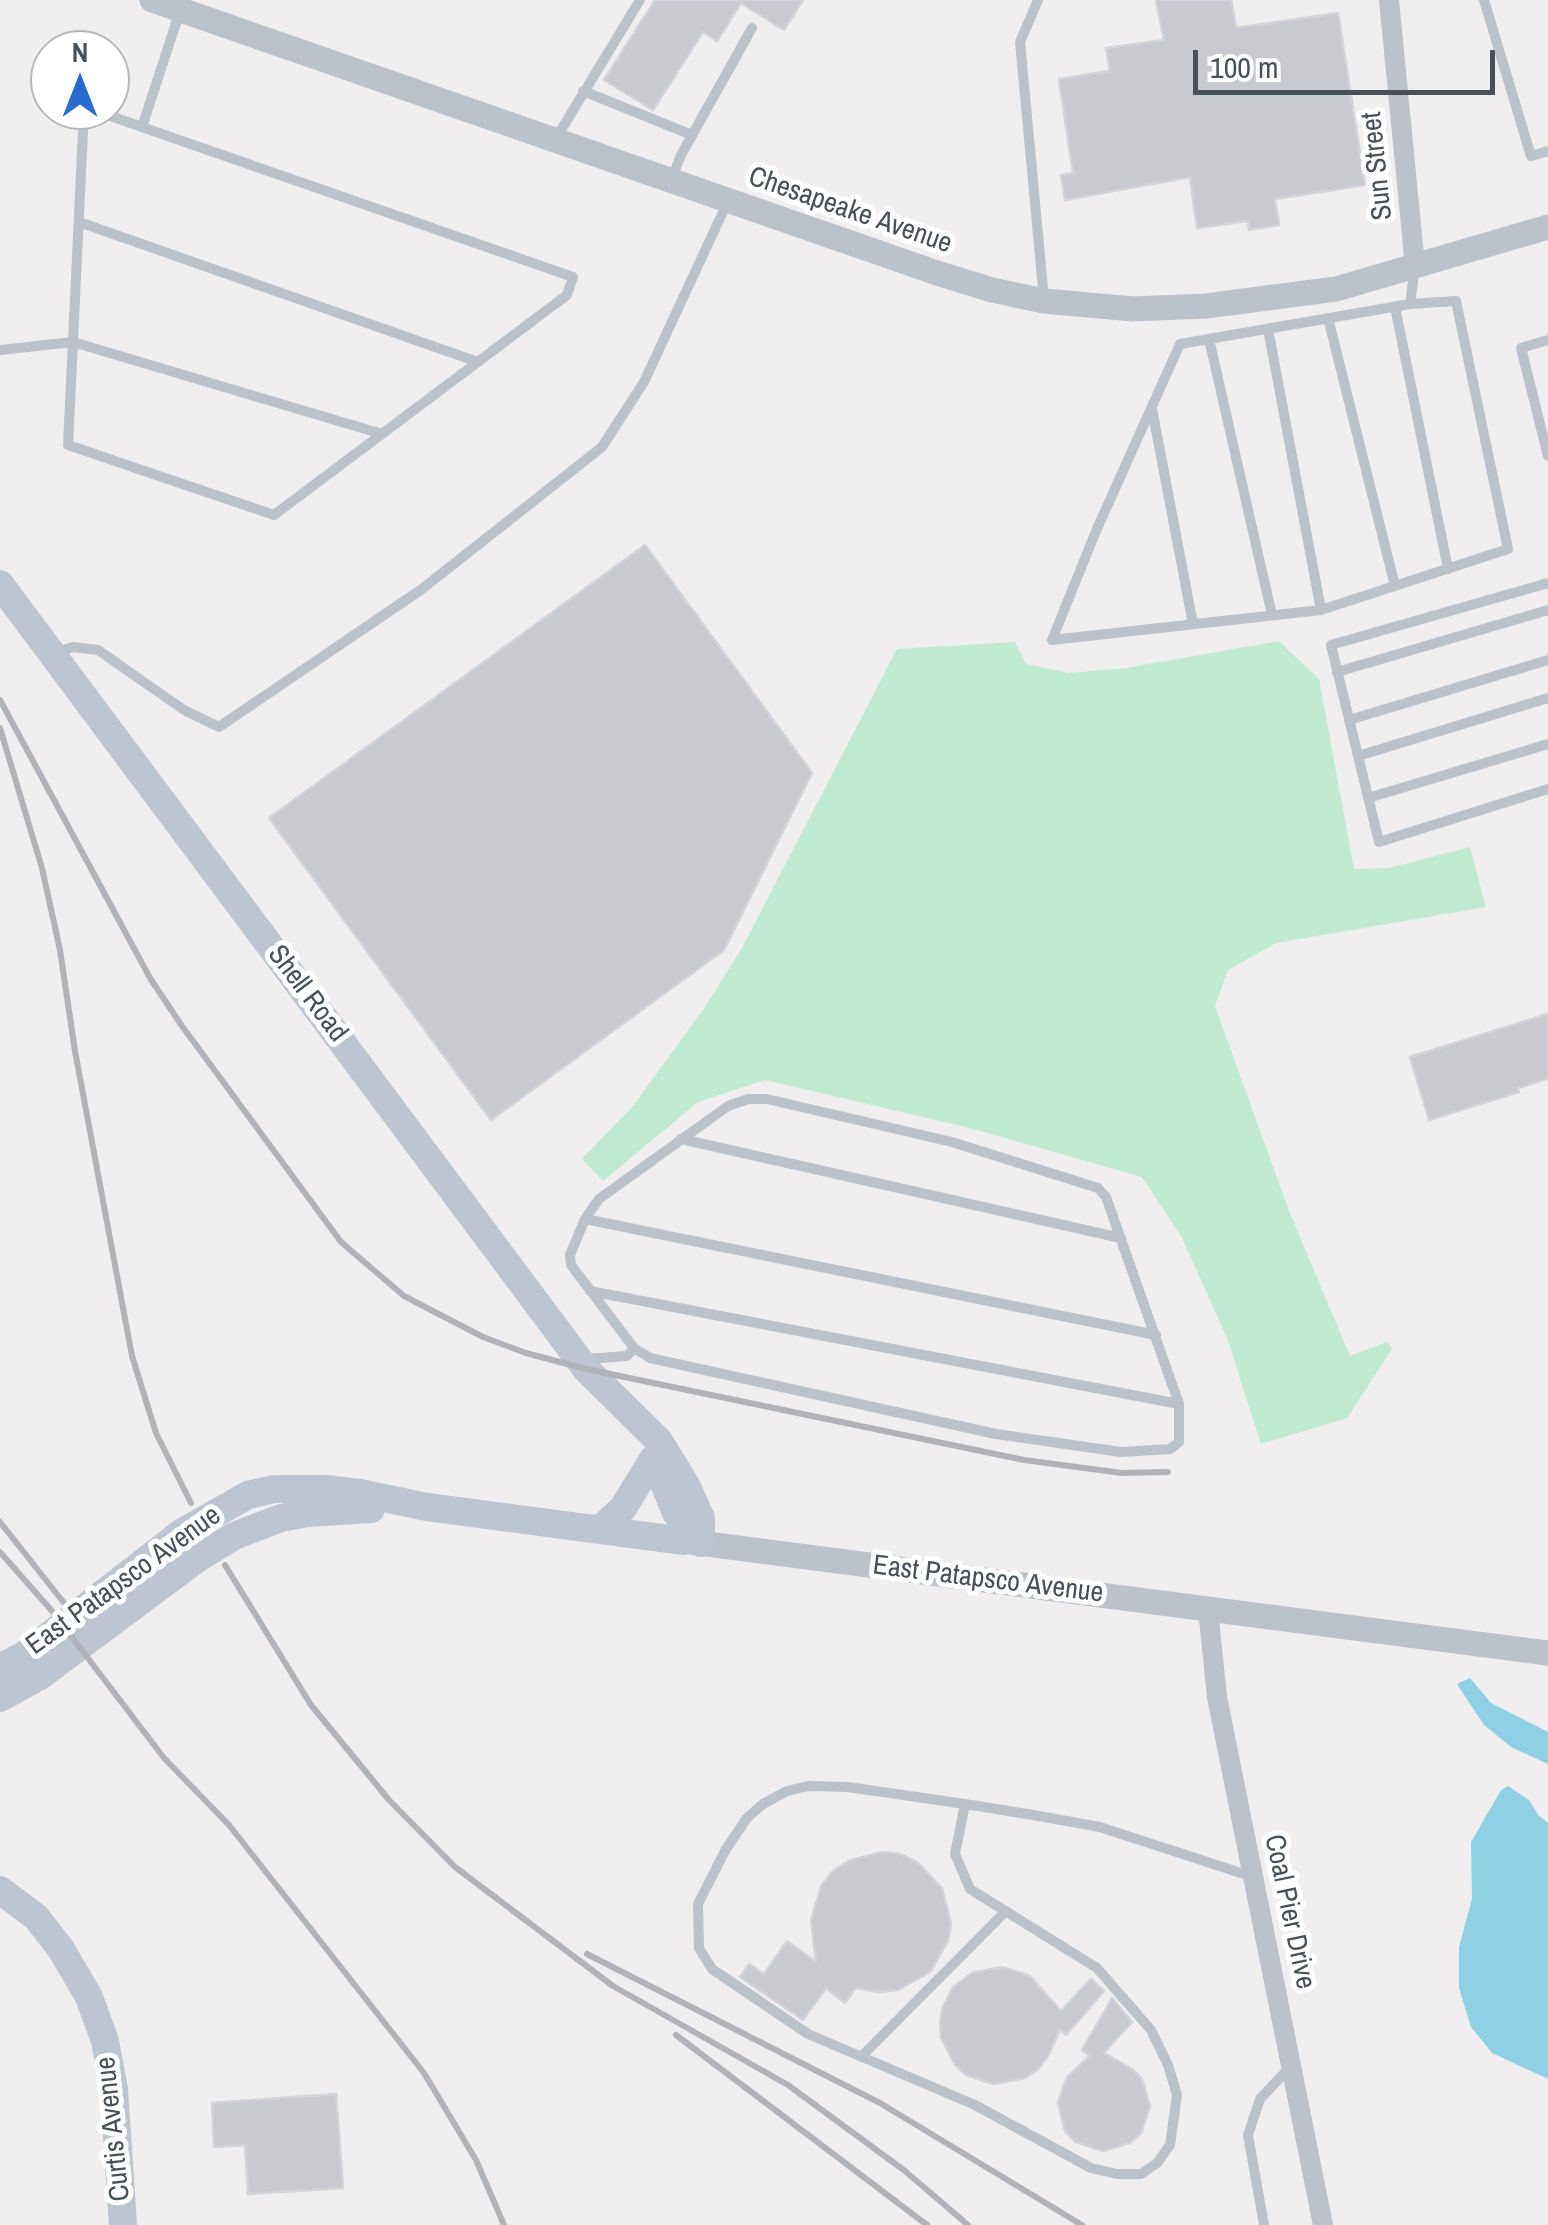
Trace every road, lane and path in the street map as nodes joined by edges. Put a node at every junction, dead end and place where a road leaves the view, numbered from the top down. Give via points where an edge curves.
1 (152, 0) edge
2 (640, 0) edge
3 (1038, 0) edge
4 (1389, 0) edge
5 (1484, 0) edge
6 (180, 10) junction
7 (752, 28) dead end
8 (583, 91) junction
9 (130, 123) edge
10 (142, 127) junction
11 (83, 130) edge
12 (692, 135) junction
13 (555, 140) junction
14 (1548, 151) edge
15 (670, 181) junction
16 (728, 201) junction
17 (79, 222) junction
18 (1548, 227) edge
19 (1415, 266) junction
20 (1044, 301) junction
21 (1410, 304) junction
22 (1395, 307) junction
23 (1328, 318) junction
24 (1268, 328) junction
25 (1209, 339) junction
26 (1548, 340) edge
27 (74, 342) junction
28 (0, 350) edge
29 (478, 362) junction
30 (1152, 408) junction
31 (382, 434) junction
32 (1548, 456) edge
33 (1448, 568) junction
34 (1548, 582) edge
35 (0, 584) edge
36 (1396, 586) junction
37 (1320, 610) junction
38 (1548, 610) edge
39 (1272, 615) junction
40 (1193, 624) junction
41 (52, 654) junction
42 (1548, 660) edge
43 (1337, 672) junction
44 (1548, 698) edge
45 (1349, 720) junction
46 (1548, 744) edge
47 (1358, 756) junction
48 (1548, 789) edge
49 (1368, 798) junction
50 (681, 1139) junction
51 (585, 1218) junction
52 (1121, 1238) junction
53 (588, 1291) junction
54 (1156, 1334) junction
55 (634, 1348) junction
56 (580, 1359) junction
57 (618, 1401) junction
58 (1179, 1404) junction
59 (653, 1458) junction
60 (427, 1508) junction
61 (600, 1529) junction
62 (693, 1542) junction
63 (1208, 1609) junction
64 (1548, 1653) edge
65 (0, 1668) edge
66 (0, 1698) edge
67 (965, 1804) junction
68 (1254, 1877) junction
69 (0, 1890) edge
70 (1006, 1911) junction
71 (862, 2056) junction
72 (1292, 2064) junction
73 (123, 2225) edge
74 (1264, 2225) edge
75 (1323, 2225) edge

1 - 6 street, Chesapeake Avenue
2 - 8 lane
3 - 20 lane via 1020,42
4 - 19 street, Sun Street
5 - 14 lane via 1531,156
6 - 10 lane
6 - 13 street, Chesapeake Avenue
7 - 12 lane
8 - 12 lane
8 - 13 lane
9 - 10 lane
10 - 29 lane via 573,276 567,295
11 - 17 lane
12 - 15 lane
13 - 15 street, Chesapeake Avenue
15 - 16 street, Chesapeake Avenue
16 - 20 street, Chesapeake Avenue via 955,279
16 - 41 lane via 644,382 602,447 422,589 219,728 98,650 73,647
17 - 27 lane
17 - 29 lane
18 - 19 street, Chesapeake Avenue
19 - 20 street, Chesapeake Avenue via 1336,288 1206,306 1133,309
19 - 21 lane
21 - 22 lane
21 - 33 lane via 1456,301 1508,549
22 - 23 lane
22 - 33 lane
23 - 24 lane
23 - 36 lane
24 - 25 lane
24 - 37 lane
25 - 30 lane via 1180,344
25 - 39 lane
26 - 32 lane via 1520,348
27 - 28 lane
27 - 31 lane
27 - 31 lane via 68,445 274,515
29 - 31 lane
30 - 40 lane
30 - 40 lane via 1052,640
33 - 36 lane
34 - 43 lane via 1330,645
35 - 41 main road, Shell Road
36 - 37 lane
37 - 39 lane
38 - 43 lane
39 - 40 lane
41 - 56 main road, Shell Road
42 - 45 lane
43 - 45 lane
44 - 47 lane
45 - 47 lane
46 - 49 lane
47 - 49 lane
48 - 49 lane via 1379,842
50 - 51 lane via 599,1199
50 - 52 lane
50 - 52 lane via 728,1106 767,1099 952,1142 1098,1188
51 - 53 lane via 570,1256
51 - 54 lane
52 - 54 lane
53 - 55 lane
53 - 58 lane
54 - 58 lane
55 - 56 lane via 627,1356
55 - 58 lane via 650,1358 996,1434 1121,1452 1170,1449 1179,1442
56 - 57 main road, Shell Road
57 - 59 main road, Shell Road
57 - 62 main road, Shell Road via 671,1458 701,1518
59 - 61 main road via 623,1508
59 - 62 main road, Shell Road
60 - 61 main road, East Patapsco Avenue
60 - 65 main road, East Patapsco Avenue via 326,1489 248,1495 181,1533
60 - 66 main road, East Patapsco Avenue via 308,1512 234,1536
61 - 62 main road, East Patapsco Avenue
62 - 63 street, East Patapsco Avenue
63 - 64 street, East Patapsco Avenue
63 - 68 street, Coal Pier Drive via 1216,1697
67 - 68 lane via 1100,1827
67 - 70 lane via 955,1854 963,1875 970,1889
67 - 71 lane via 848,1787 788,1791 747,1818 698,1904 699,1948 712,1970 808,2034
68 - 72 street, Coal Pier Drive
69 - 73 main road, Curtis Avenue via 36,1917 89,1997 114,2090
70 - 71 lane
70 - 71 lane via 1097,1968 1151,2030 1178,2095 1170,2145 1158,2162 1141,2174 1091,2168 975,2104
72 - 74 lane via 1260,2099 1248,2136
72 - 75 street, Coal Pier Drive

